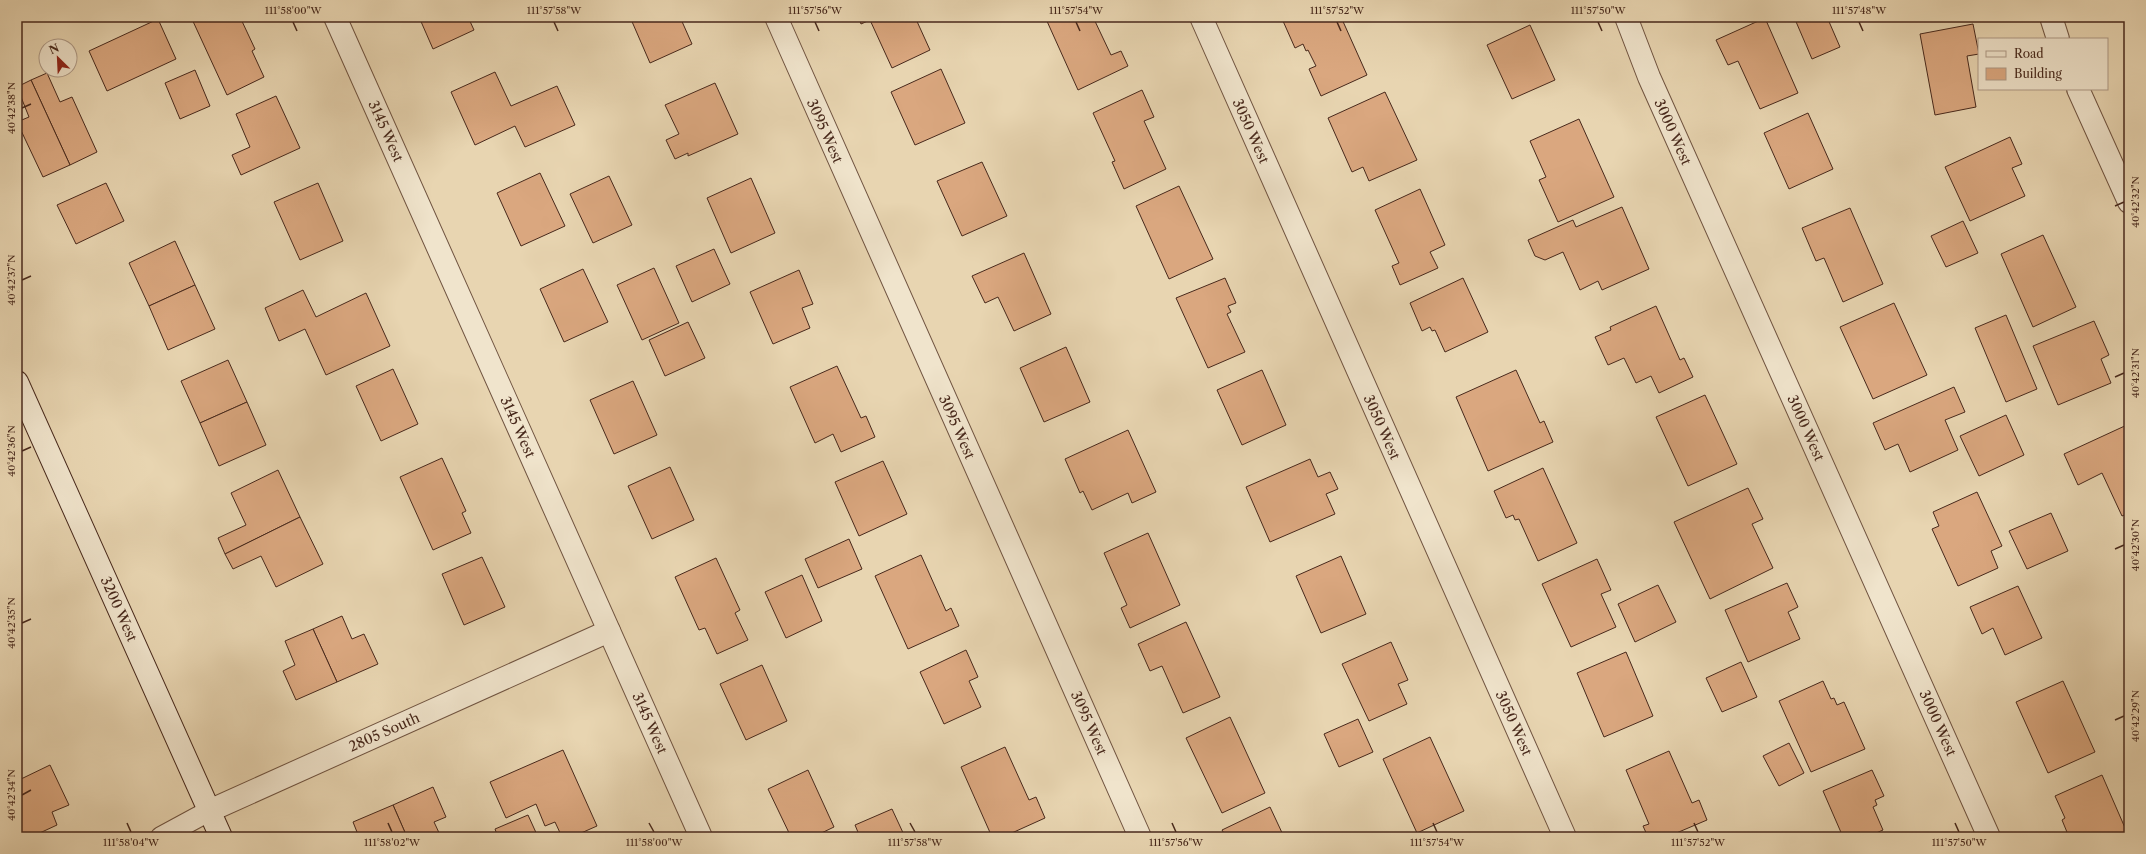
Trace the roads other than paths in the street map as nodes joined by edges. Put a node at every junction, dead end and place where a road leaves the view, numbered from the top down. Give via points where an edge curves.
1 (335, 17) edge
2 (776, 17) edge
3 (1200, 17) edge
4 (1626, 17) edge
5 (2051, 17) edge
6 (2058, 38) edge
7 (2078, 90) edge
8 (2129, 202) edge
9 (17, 382) edge
10 (609, 631) junction
11 (209, 810) junction
12 (161, 837) edge
13 (221, 837) edge
14 (701, 837) edge
15 (1140, 837) edge
16 (1565, 837) edge
17 (1989, 837) edge

1 - 10 street, 3145 West
2 - 15 street, 3095 West
3 - 16 street, 3050 West
4 - 17 street, 3000 West via 1649,77
5 - 6 street
7 - 8 street
9 - 11 street, 3200 West
10 - 11 street, 2805 South
10 - 14 street, 3145 West
11 - 12 lane, 2805 South
11 - 13 street, 3200 West

